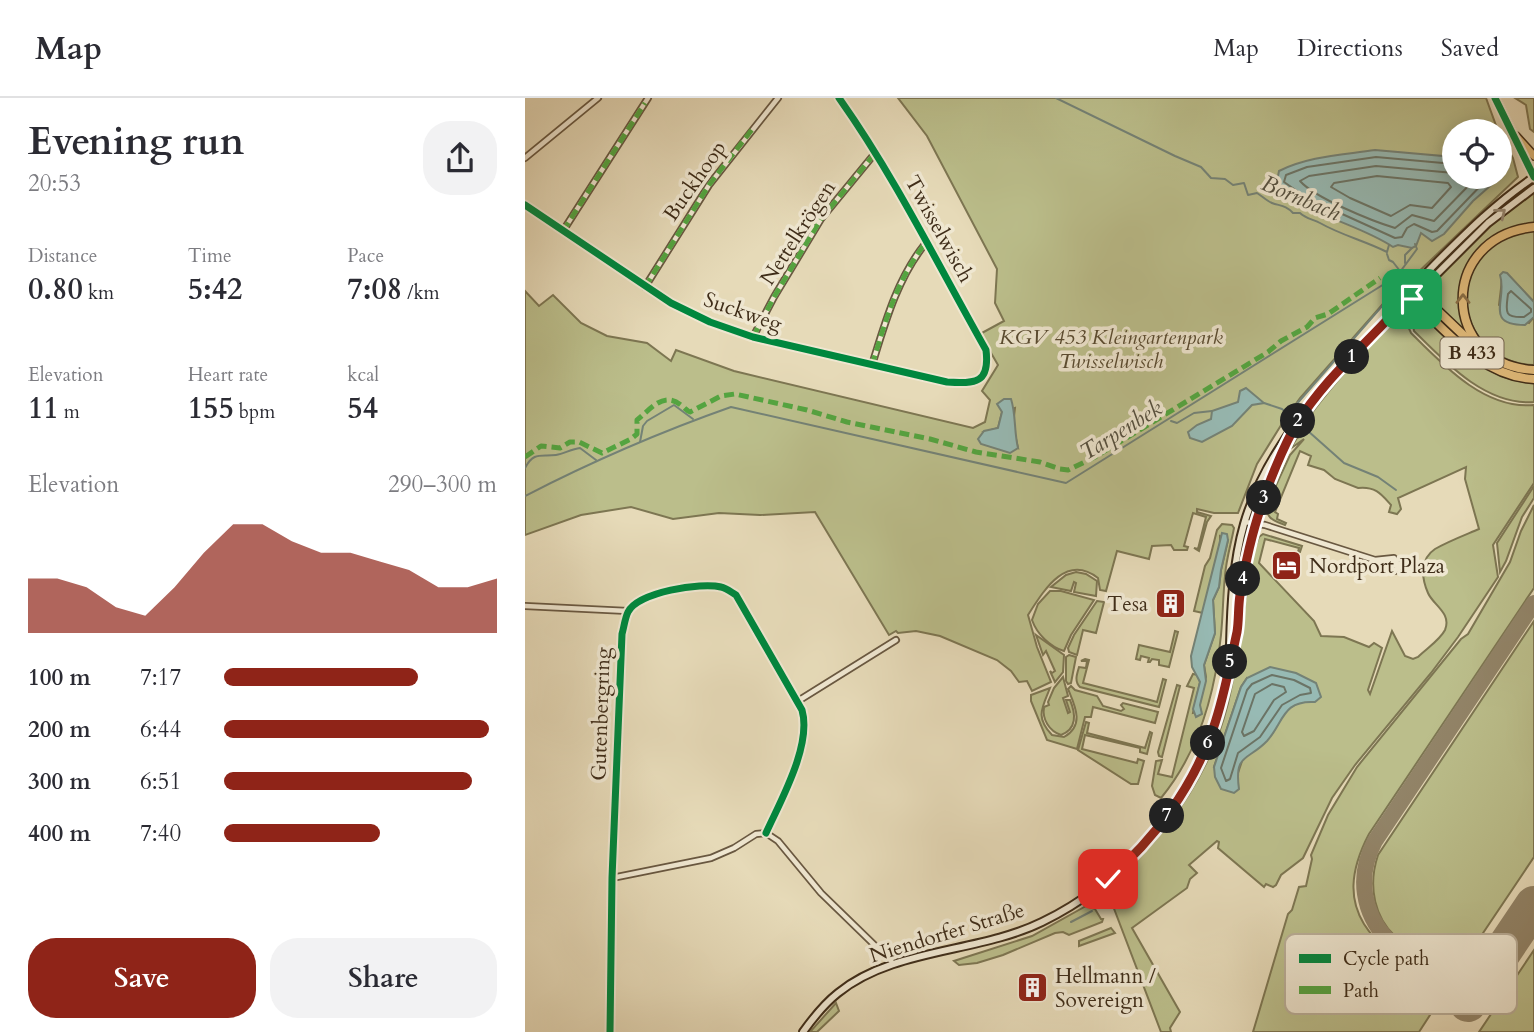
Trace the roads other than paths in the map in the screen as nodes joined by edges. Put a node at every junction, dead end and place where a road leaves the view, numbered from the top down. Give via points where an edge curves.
1 (598, 98) edge
2 (648, 98) edge
3 (778, 98) edge
4 (839, 98) edge
5 (1495, 98) edge
6 (1515, 136) junction
7 (876, 152) junction
8 (1534, 156) edge
9 (525, 158) edge
10 (1534, 177) edge
11 (1534, 188) edge
12 (525, 205) edge
13 (1534, 227) edge
14 (563, 231) junction
15 (925, 244) junction
16 (645, 287) junction
17 (1413, 295) junction
18 (754, 337) junction
19 (1493, 358) junction
20 (872, 365) junction
21 (1534, 370) edge
22 (1534, 379) edge
23 (977, 381) joint
24 (1294, 428) junction
25 (1245, 522) junction
26 (1256, 523) junction
27 (1375, 560) junction
28 (525, 606) edge
29 (628, 611) junction
30 (896, 640) dead end
31 (1230, 661) junction
32 (798, 701) junction
33 (766, 833) junction
34 (612, 878) junction
35 (894, 964) junction
36 (610, 1032) edge
37 (803, 1032) edge

1 - 9 street
2 - 14 street
3 - 16 street, Buckhoop via 709,185
4 - 7 street, Twisselwisch
5 - 6 main road
6 - 8 main road
6 - 10 main road
7 - 15 street, Twisselwisch
7 - 18 street, Nettelkrögen via 821,219
10 - 17 main road, Niendorfer Straße via 1473,225
17 -> 11 main road, Niendorfer Straße via 1488,223
12 - 14 street, Suckweg
19 -> 13 highway, B 433 via 1464,316 1466,275 1490,243 1511,231
14 - 16 street, Suckweg
15 - 20 street via 899,287
15 - 23 street, Twisselwisch via 986,350 988,366
16 - 18 street, Suckweg via 710,322
17 - 19 highway
17 - 22 highway, B 433 via 1484,363 1511,376
17 - 24 main road, Niendorfer Straße via 1317,396
18 - 20 street, Suckweg
19 - 21 highway, B 433
20 - 23 street, Suckweg via 947,382
24 - 25 main road, Niendorfer Straße via 1272,459
24 - 26 main road, Niendorfer Straße
25 - 26 street
25 - 31 main road, Niendorfer Straße via 1234,580
26 - 27 street
26 - 31 main road, Niendorfer Straße
27 - 27 street via 1388,571 1399,566 1394,558
28 - 29 street
29 - 32 street via 652,593 723,587 736,595
29 - 34 street, Gutenbergring via 622,634
30 - 32 street
31 - 35 main road, Niendorfer Straße via 1213,729 1195,771 1168,813 1123,866 1078,901 1028,929
32 - 33 street via 805,718 805,736
33 - 34 street via 711,858
33 - 35 street
34 - 36 street, Gutenbergring
35 - 37 main road, Niendorfer Straße via 839,992

